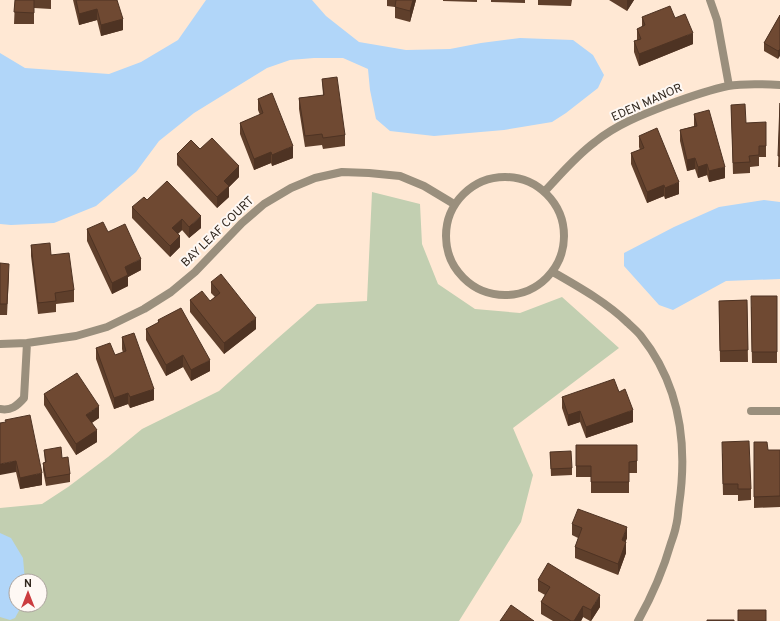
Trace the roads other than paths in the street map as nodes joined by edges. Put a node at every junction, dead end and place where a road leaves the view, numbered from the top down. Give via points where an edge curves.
1 (710, 0) edge
2 (780, 85) edge
3 (729, 86) junction
4 (545, 191) junction
5 (454, 204) junction
6 (553, 272) junction
7 (27, 343) junction
8 (0, 344) edge
9 (0, 409) edge
10 (780, 410) edge
11 (751, 411) dead end
12 (638, 621) edge

1 - 3 street via 717,20
2 - 3 street, EDEN MANOR
3 - 4 street, EDEN MANOR via 695,95 624,123 575,158
4 - 5 street via 532,182 505,177 479,183
4 - 6 street via 556,205 565,233 563,250
5 - 6 street via 446,233 447,247 459,273 471,284 485,292 498,295 514,294 530,290
5 - 7 street, BAY LEAF COURT via 424,186 400,176 342,172 315,178 264,204 195,272 171,292 144,309 107,327 76,336
6 - 12 street via 582,288 640,334 658,360 671,389 680,422 683,458 676,526 665,563
7 - 8 street, BAY LEAF COURT
7 - 9 street via 24,398 13,408
10 - 11 street

